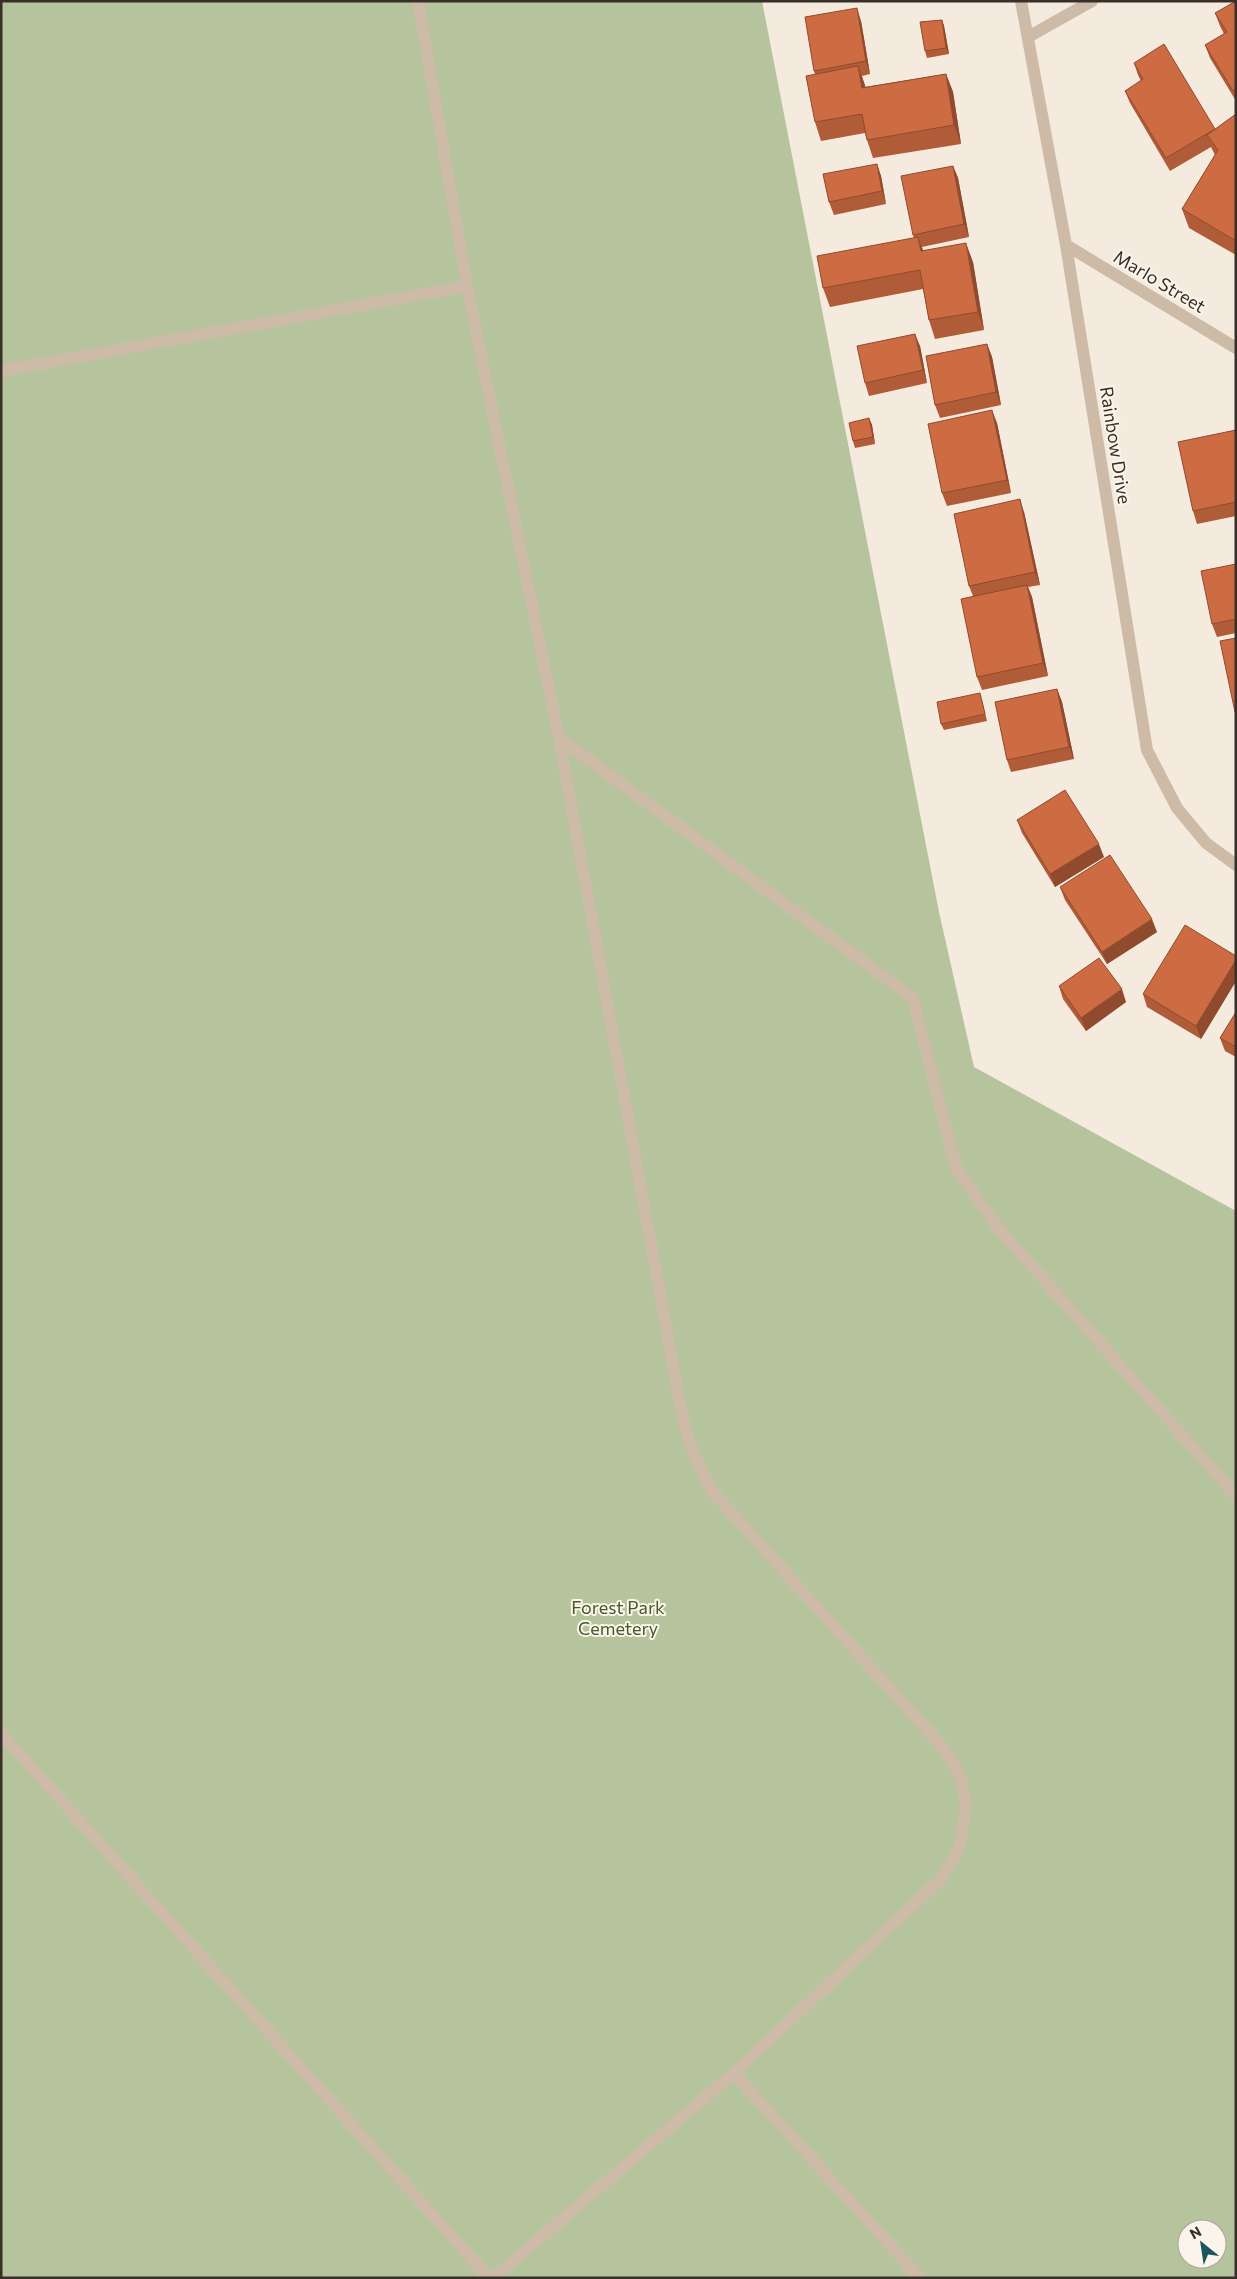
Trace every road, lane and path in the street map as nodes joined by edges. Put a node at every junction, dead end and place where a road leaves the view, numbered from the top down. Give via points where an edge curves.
1 (418, 1) edge
2 (1021, 1) edge
3 (1092, 1) edge
4 (1028, 37) junction
5 (1066, 245) junction
6 (467, 286) junction
7 (1236, 348) edge
8 (1, 371) edge
9 (559, 738) junction
10 (1236, 865) edge
11 (1236, 1496) edge
12 (1, 1733) edge
13 (734, 2073) junction
14 (488, 2278) edge
15 (493, 2278) edge
16 (920, 2278) edge

1 - 6 street
2 - 4 street, Rainbow Drive
3 - 4 street
4 - 5 street, Rainbow Drive
5 - 7 street, Marlo Street
5 - 10 street, Rainbow Drive via 1147,750 1176,808 1206,844
6 - 8 street
6 - 9 street
9 - 11 street via 913,998 956,1168 999,1229
9 - 13 street via 683,1420 694,1456 712,1491 946,1751 961,1777 966,1807 959,1850 940,1880
12 - 14 street
13 - 15 street
13 - 16 street

